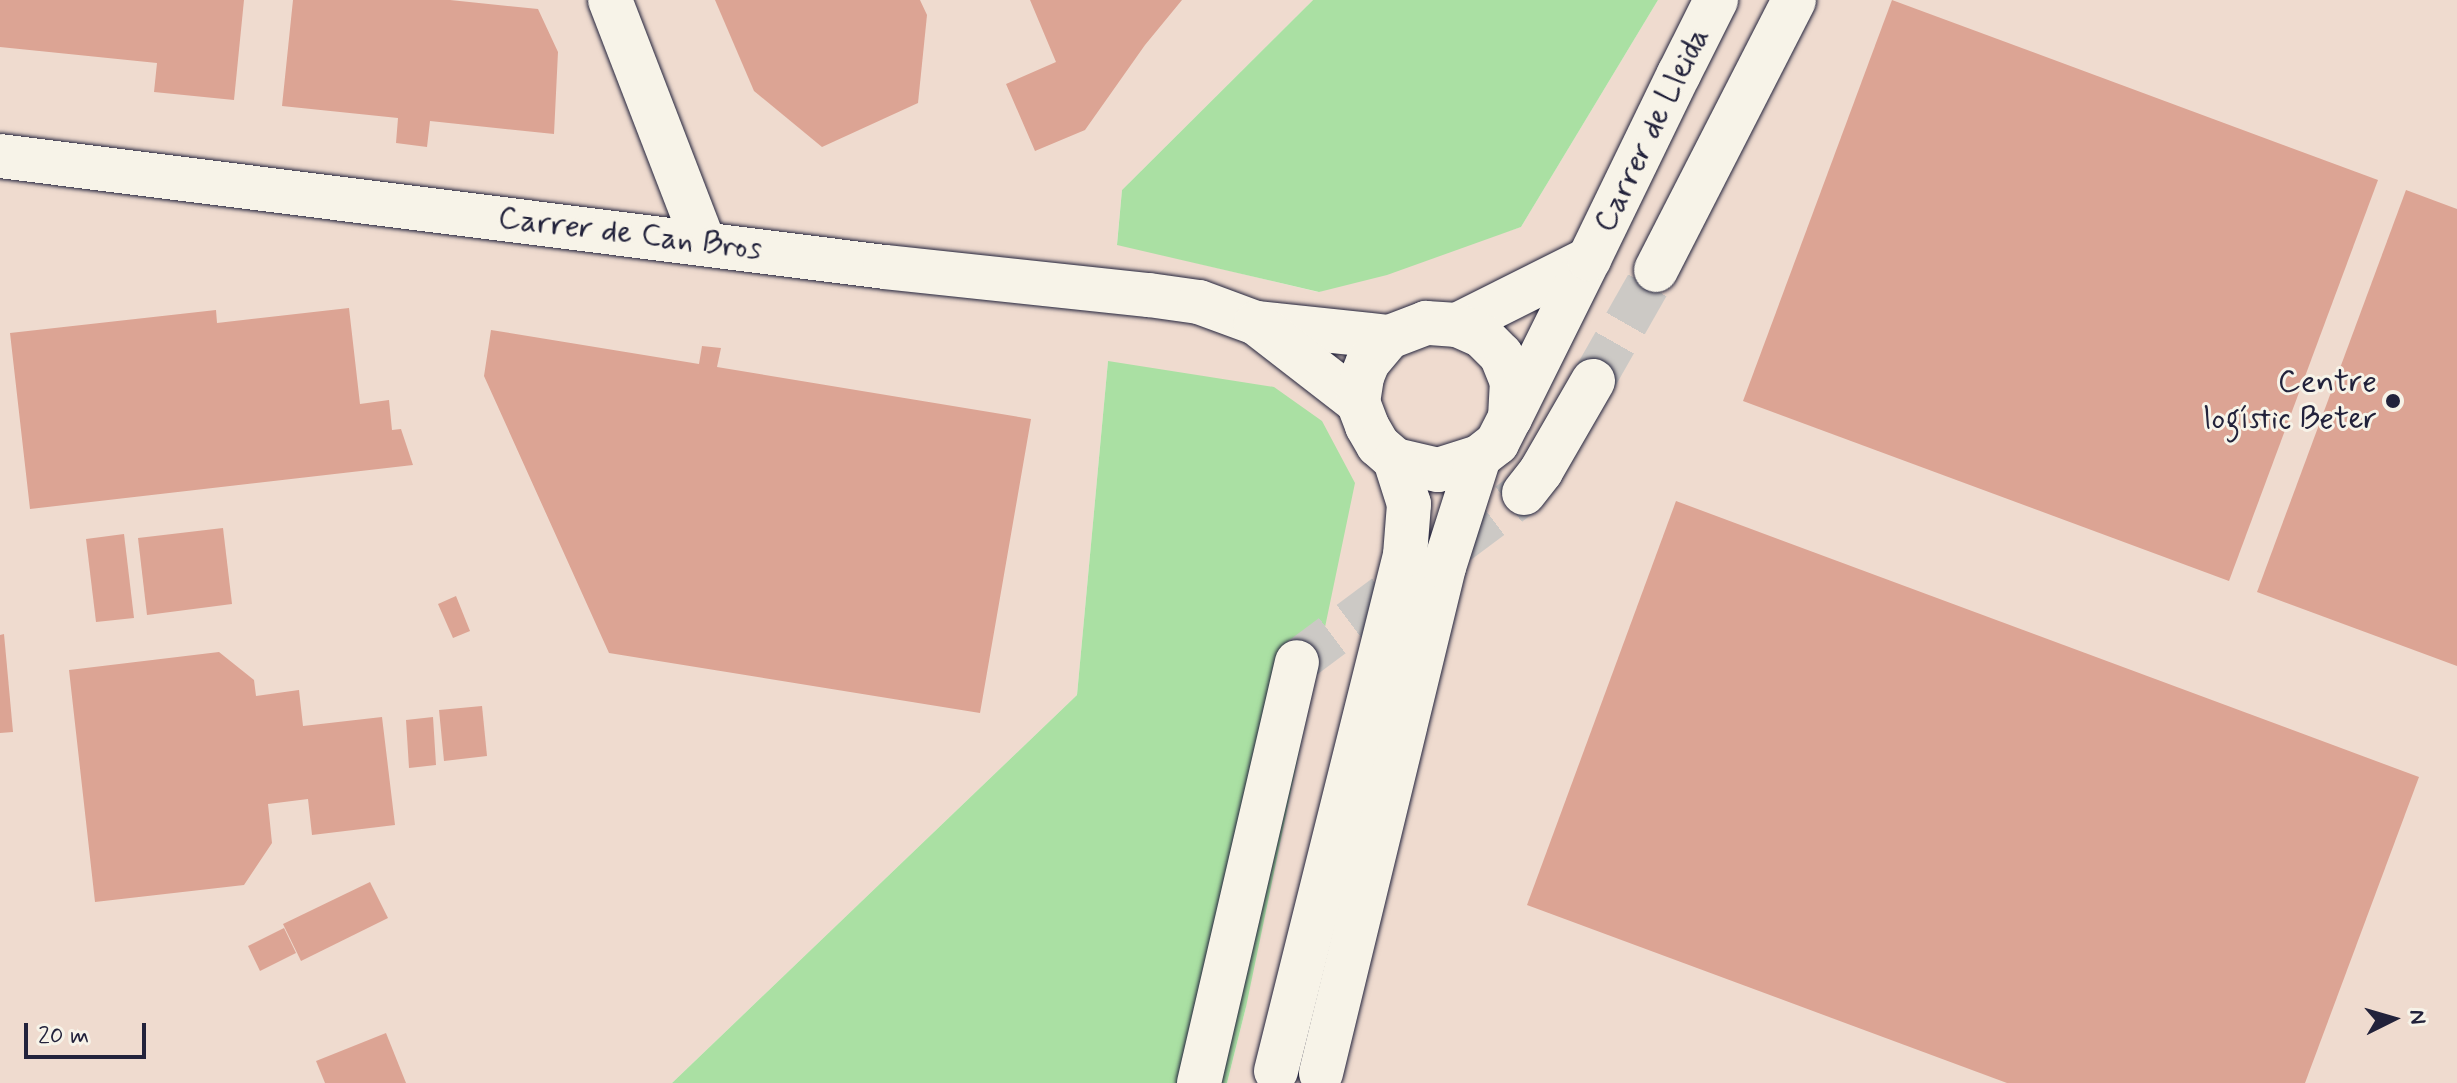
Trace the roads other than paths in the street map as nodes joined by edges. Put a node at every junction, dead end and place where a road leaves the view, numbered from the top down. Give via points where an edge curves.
1 (610, 0) edge
2 (1716, 0) edge
3 (1794, 0) edge
4 (0, 156) edge
5 (704, 243) junction
6 (1589, 259) junction
7 (1656, 270) tunnel mouth
8 (1256, 323) junction
9 (1457, 325) junction
10 (1389, 337) junction
11 (1593, 381) tunnel mouth
12 (1358, 402) junction
13 (1510, 418) junction
14 (1479, 457) junction
15 (1395, 460) junction
16 (1524, 493) tunnel mouth
17 (1297, 662) tunnel mouth
18 (1267, 1077) edge
19 (1331, 1078) edge
20 (1199, 1083) edge

1 - 5 street
2 - 6 street, Carrer de Lleida
3 - 7 street
4 - 5 street, Carrer de Can Bros
5 - 8 street, Carrer de Can Bros via 1199,302
6 - 9 street, Carrer de Lleida
6 - 13 street, Carrer de Lleida
8 - 10 street, Carrer de Can Bros
8 - 12 street, Carrer de Can Bros
9 - 10 street via 1426,323
9 - 13 street via 1482,336 1501,355 1512,382
10 - 12 street via 1368,362
11 - 16 street
12 - 15 street via 1378,445
13 - 14 street via 1497,443
14 - 15 street via 1438,470
14 - 19 street via 1444,567
15 - 18 street via 1409,504 1405,555
17 - 20 street
18 - 19 street via 1308,1070

